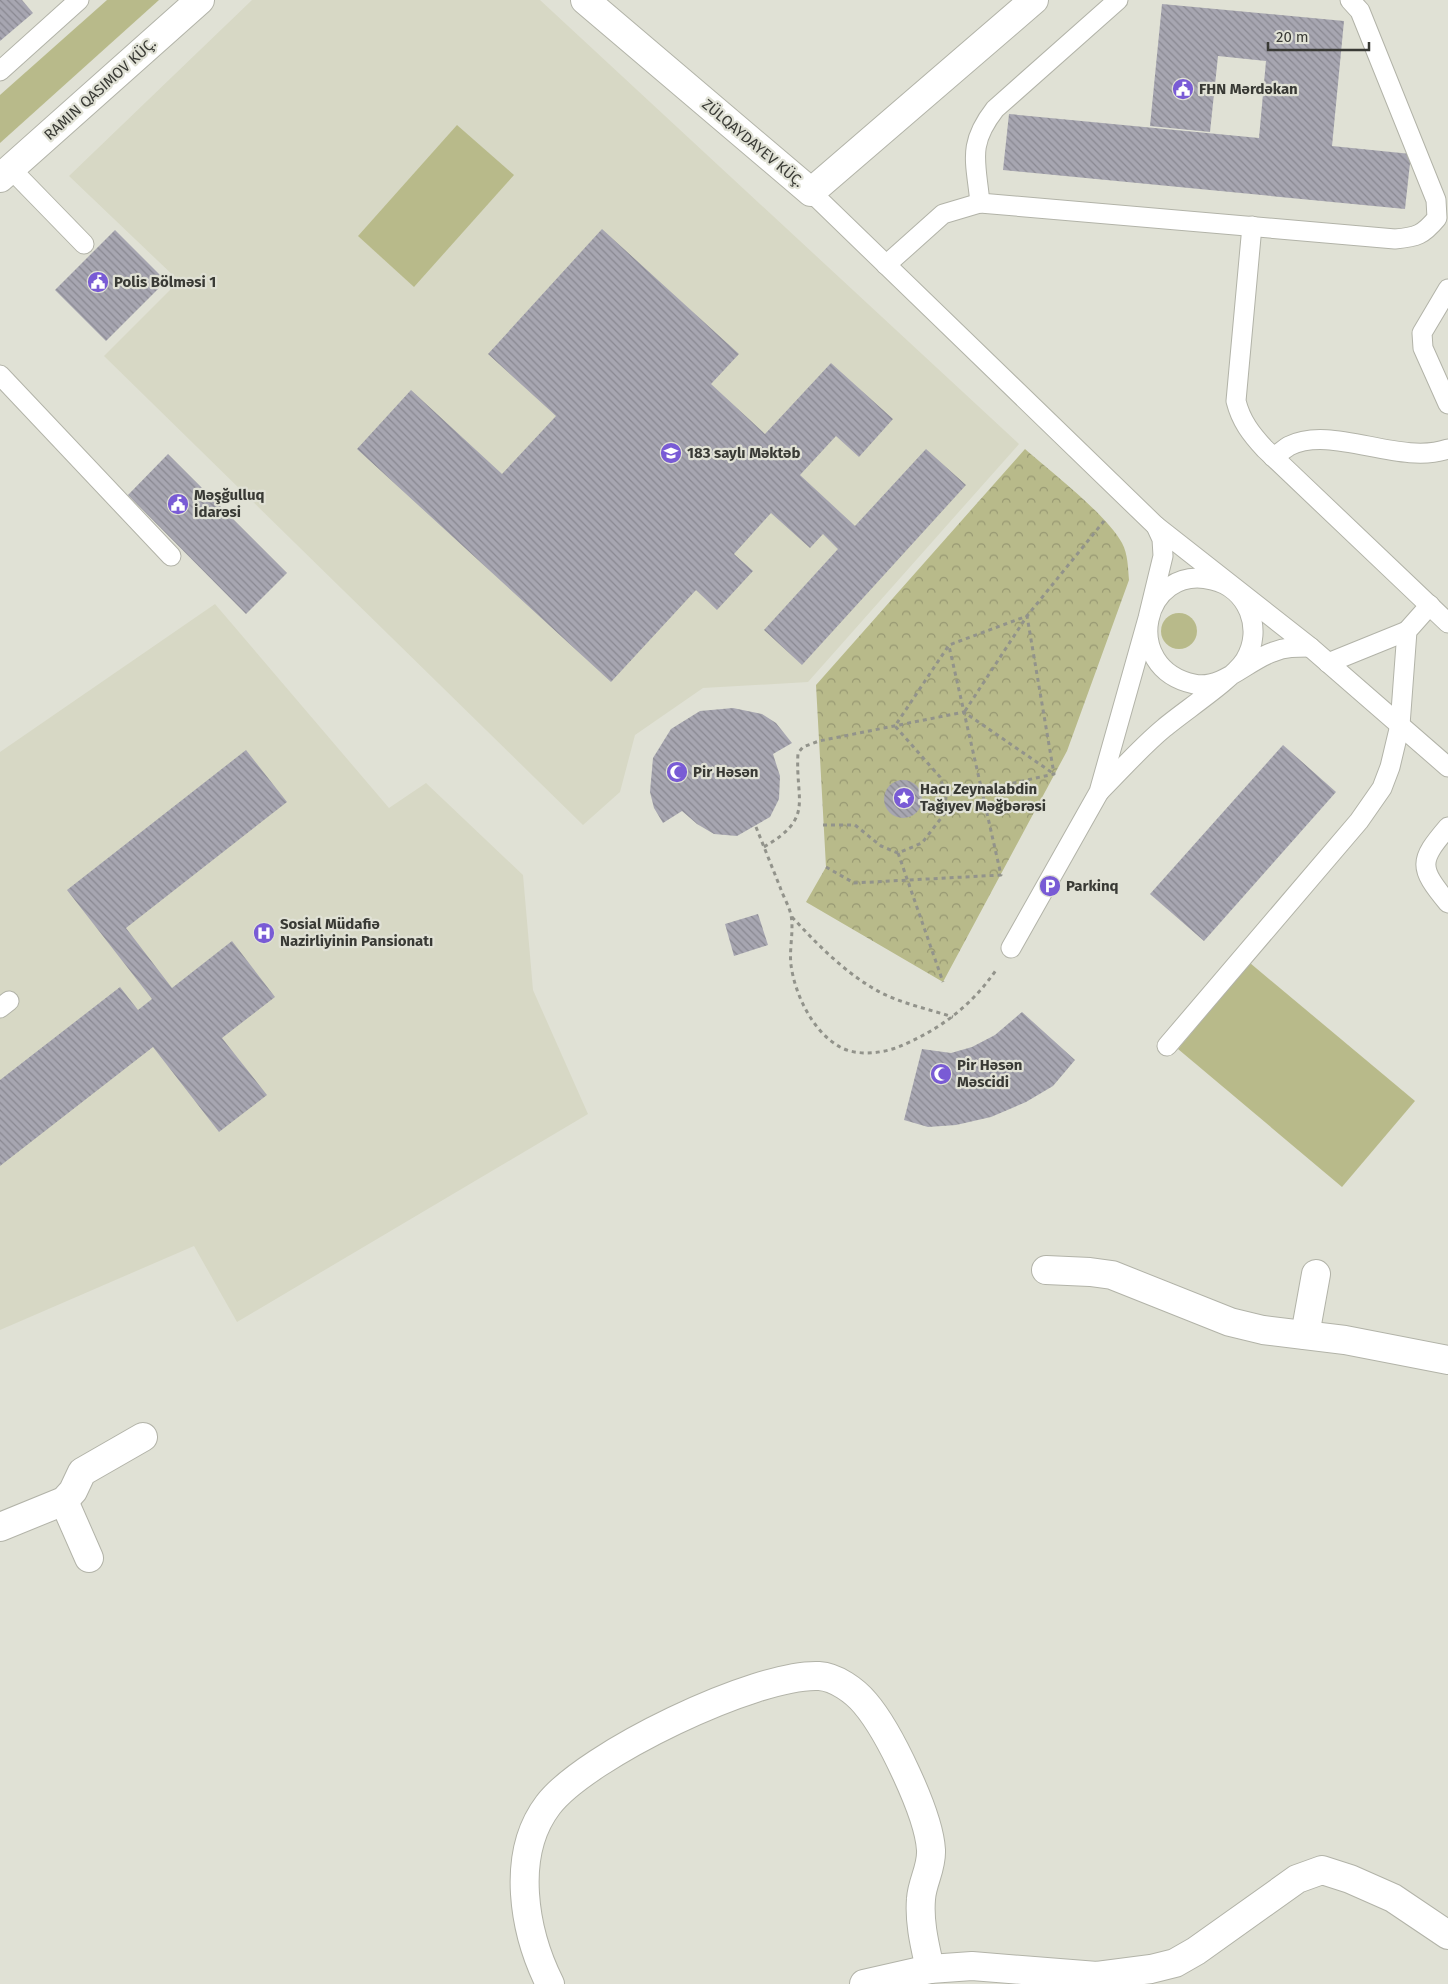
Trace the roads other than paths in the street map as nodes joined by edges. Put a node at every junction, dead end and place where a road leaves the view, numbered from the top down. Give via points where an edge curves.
1 (79, 0) edge
2 (200, 0) edge
3 (586, 0) edge
4 (1034, 0) edge
5 (1118, 0) edge
6 (1350, 0) edge
7 (0, 71) edge
8 (5, 173) edge
9 (811, 192) junction
10 (980, 203) junction
11 (1252, 226) junction
12 (84, 244) dead end
13 (886, 265) junction
14 (1448, 289) edge
15 (0, 375) edge
16 (1448, 404) edge
17 (1448, 450) edge
18 (1274, 457) junction
19 (1156, 526) junction
20 (171, 556) dead end
21 (1238, 592) junction
22 (1430, 605) junction
23 (1148, 618) junction
24 (1448, 623) edge
25 (1407, 631) junction
26 (1310, 647) junction
27 (1328, 663) junction
28 (1232, 674) junction
29 (1400, 725) junction
30 (1448, 767) edge
31 (1099, 792) junction
32 (1448, 827) edge
33 (1448, 903) edge
34 (1011, 948) road end
35 (1167, 1046) dead end
36 (1046, 1270) dead end
37 (1316, 1274) dead end
38 (1305, 1335) junction
39 (1448, 1360) edge
40 (143, 1437) dead end
41 (64, 1501) junction
42 (0, 1527) edge
43 (89, 1558) dead end
44 (1448, 1935) edge
45 (930, 1969) junction
46 (550, 1984) edge
47 (864, 1984) edge

1 - 7 lane
2 - 8 street
3 - 9 street, ZÜLQAYDAYEV KÜÇ.
4 - 9 street, ZÜLQAYDAYEV KÜÇ.
5 - 10 lane via 995,109 982,126 974,145
6 - 11 lane via 1360,10 1436,200 1437,218 1415,237 1395,239
8 - 12 lane
9 - 13 lane
10 - 11 lane
10 - 13 lane via 943,214
11 - 18 lane via 1236,401 1240,417 1250,432
13 - 19 lane
14 - 16 lane via 1422,333 1423,348
15 - 20 lane
17 - 18 lane via 1408,453 1320,439 1290,446
18 - 22 lane
19 - 21 lane
19 - 23 lane via 1162,539 1163,556
21 - 23 lane via 1222,582 1204,578 1185,580 1168,588 1155,602
21 - 26 lane
21 - 28 lane via 1254,625 1252,644 1245,661
22 - 24 lane
22 - 25 lane
23 - 28 lane via 1147,637 1152,655 1163,670 1178,680 1196,685 1215,682
23 - 31 lane
25 - 27 lane
25 - 29 lane
26 - 27 lane
26 - 28 lane via 1290,647 1271,652
27 - 29 lane
28 - 31 lane via 1163,729
29 - 30 lane
29 - 35 lane via 1382,788 1359,821
31 - 34 lane
32 - 33 lane via 1428,850 1425,862 1428,875
36 - 38 street via 1112,1276 1230,1322
37 - 38 street
38 - 39 street
40 - 41 street via 82,1472
41 - 42 street
41 - 43 street
44 - 45 street via 1393,1898 1322,1870 1297,1879 1175,1963 1097,1976 972,1966
45 - 46 street via 920,1921 921,1896 931,1853 924,1814 885,1730 864,1702 843,1685 820,1676 757,1686 657,1728 572,1781 548,1805 532,1835 524,1873 528,1915
45 - 47 street

